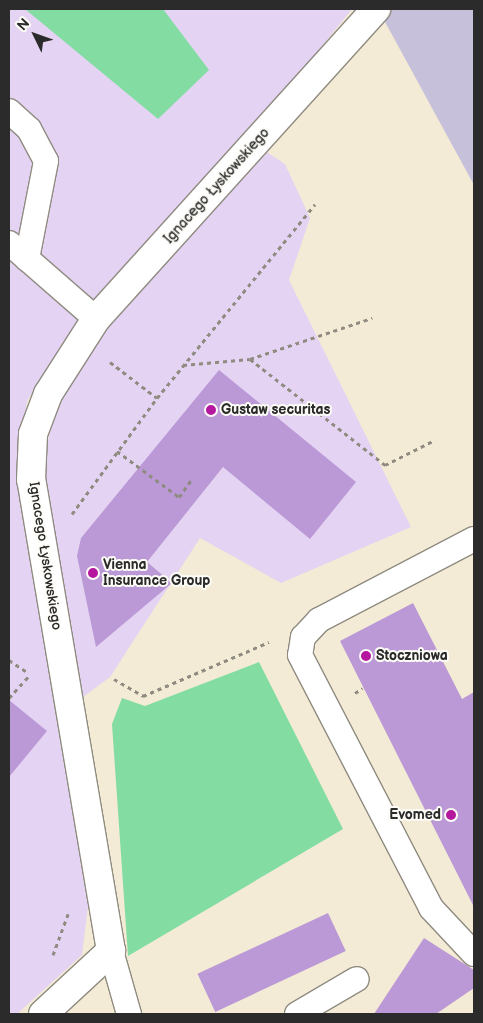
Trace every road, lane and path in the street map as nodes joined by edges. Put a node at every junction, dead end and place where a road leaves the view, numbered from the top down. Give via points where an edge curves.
1 (376, 9) edge
2 (9, 111) edge
3 (315, 204) dead end
4 (9, 243) edge
5 (27, 258) junction
6 (372, 318) dead end
7 (96, 319) junction
8 (250, 359) junction
9 (182, 366) junction
10 (120, 370) dead end
11 (157, 398) junction
12 (435, 440) dead end
13 (122, 445) dead end
14 (117, 451) dead end
15 (192, 479) dead end
16 (474, 539) edge
17 (303, 637) junction
18 (9, 660) edge
19 (114, 679) dead end
20 (363, 688) dead end
21 (354, 694) dead end
22 (9, 698) edge
23 (111, 951) junction
24 (474, 954) edge
25 (357, 978) dead end
26 (43, 1014) edge
27 (129, 1014) edge
28 (297, 1014) edge

1 - 7 street, Ignacego Łyskowskiego
2 - 5 lane via 29,129 46,161
3 - 9 path
4 - 5 lane
5 - 7 lane
6 - 8 path
7 - 23 street, Ignacego Łyskowskiego via 48,394 33,434 31,480
8 - 9 path
8 - 12 path via 385,465
9 - 11 path
10 - 11 path
11 - 13 path
14 - 15 path via 178,497
16 - 17 lane via 319,620
17 - 19 path via 260,643 143,696
17 - 24 lane via 300,655 309,676 430,908
18 - 22 path via 30,675
20 - 21 path
23 - 26 street
23 - 27 lane
25 - 28 lane

